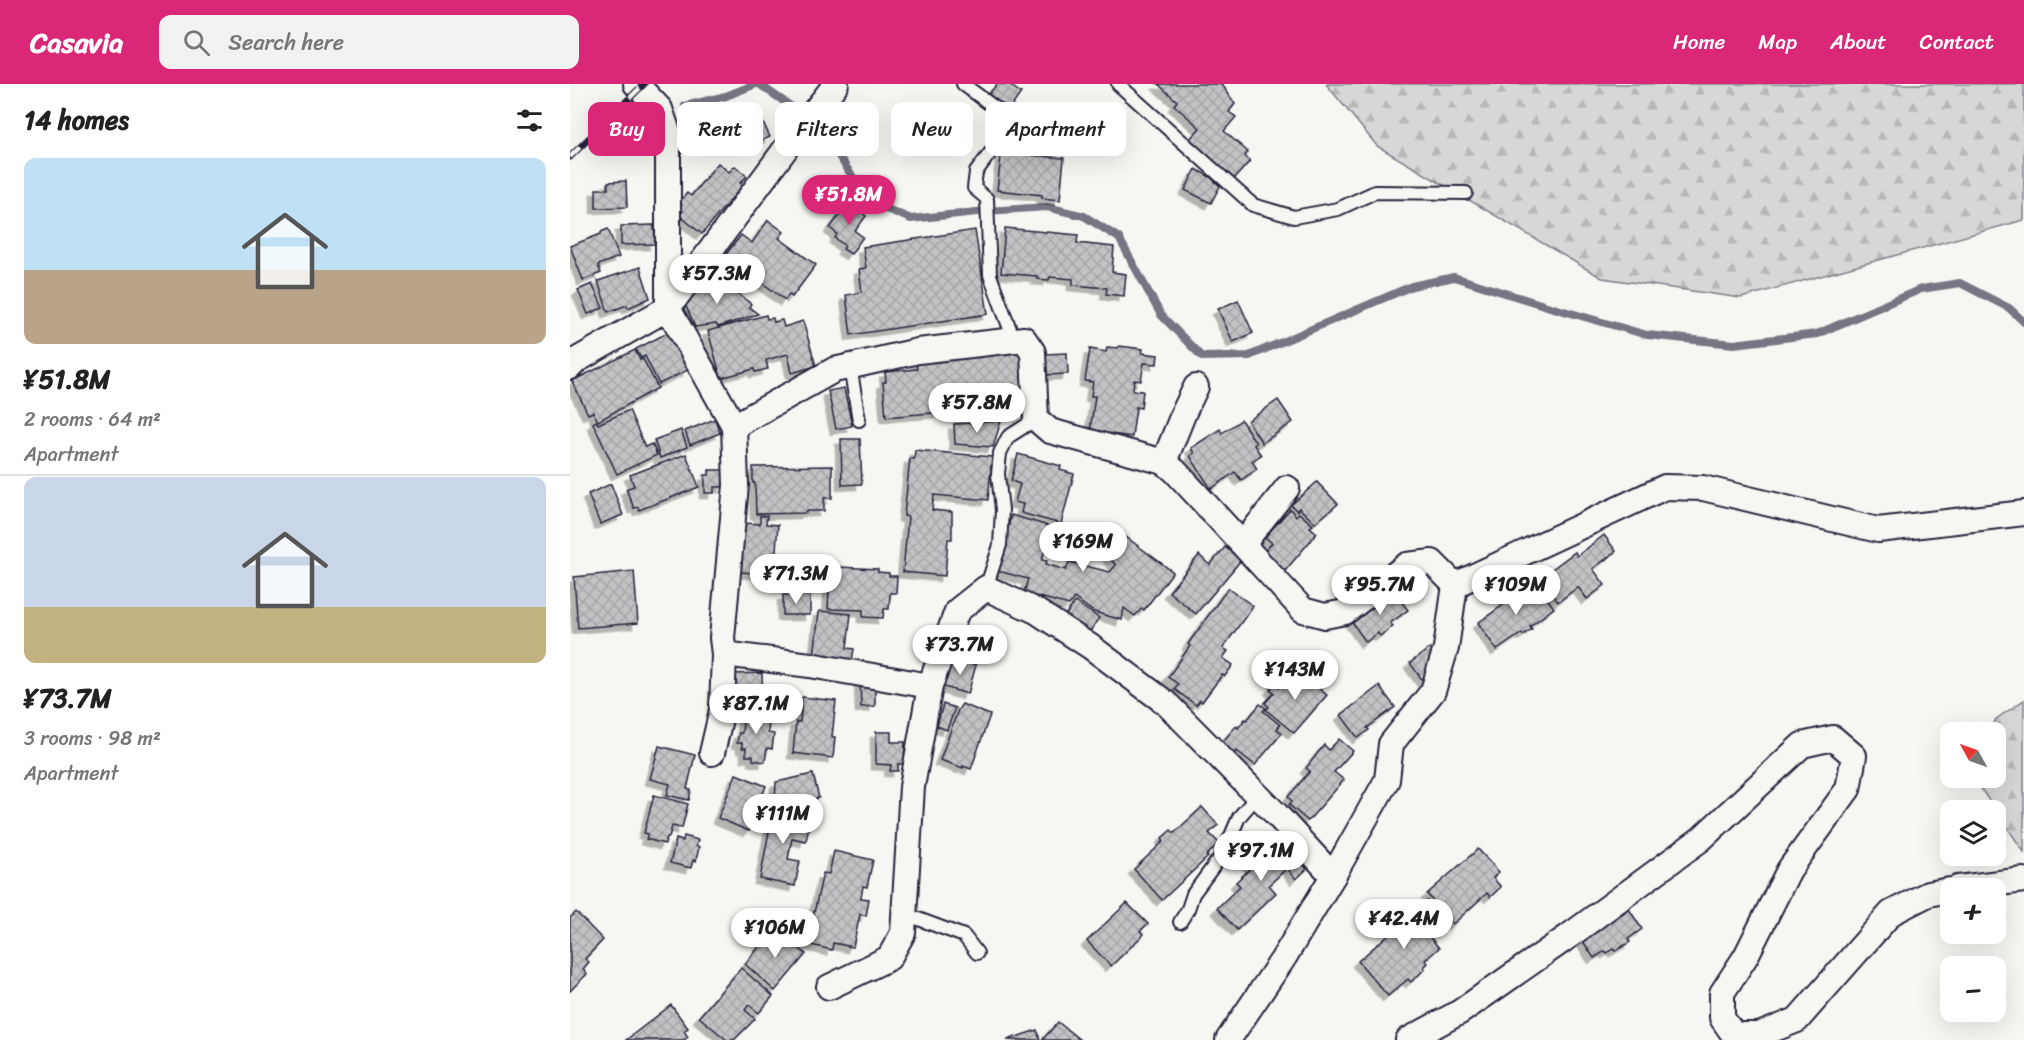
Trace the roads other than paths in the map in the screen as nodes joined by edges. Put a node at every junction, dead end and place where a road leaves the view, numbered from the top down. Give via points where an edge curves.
1 (636, 84) edge
2 (836, 84) edge
3 (963, 84) edge
4 (1118, 84) edge
5 (1466, 193) dead end
6 (668, 308) junction
7 (1014, 340) junction
8 (850, 366) junction
9 (570, 368) edge
10 (1196, 387) dead end
11 (1036, 419) junction
12 (858, 420) dead end
13 (734, 426) junction
14 (1164, 462) junction
15 (1287, 488) dead end
16 (2024, 513) edge
17 (1242, 544) junction
18 (1455, 585) junction
19 (986, 588) junction
20 (724, 654) junction
21 (930, 686) junction
22 (712, 753) dead end
23 (1258, 795) junction
24 (1334, 876) junction
25 (2024, 880) edge
26 (2006, 882) edge
27 (1940, 892) edge
28 (905, 914) junction
29 (1180, 922) dead end
30 (977, 953) dead end
31 (829, 987) dead end
32 (1228, 1040) edge
33 (1408, 1040) edge

1 - 6 street via 660,109 668,132
2 - 6 street
3 - 7 lane via 1006,116 993,149 976,172 974,188 987,199 990,275
4 - 5 lane via 1253,205 1294,217 1338,209 1375,192
6 - 9 street via 577,360
6 - 13 street
7 - 8 street via 918,351
7 - 11 street via 1024,339 1033,352
8 - 12 lane
8 - 13 street via 834,370
10 - 14 street
11 - 14 street via 1050,431
11 - 19 lane via 1008,437 1000,453 1000,545
13 - 20 street via 736,485 722,638
14 - 17 street
15 - 17 street
16 - 18 street via 1878,530 1703,488 1665,487
17 - 18 street via 1303,610 1325,616 1345,612 1407,565 1432,562
18 - 24 street via 1446,648 1433,691 1391,744 1387,780
19 - 21 street via 957,611
19 - 23 street via 1036,611 1166,703
20 - 21 street
20 - 22 street via 722,710
21 - 28 street via 912,787
23 - 24 street
23 - 29 lane via 1239,817 1224,852 1193,894
24 - 32 street
25 - 26 street
27 - 33 street via 1891,913 1797,1020 1759,1035 1734,1035 1722,1018 1722,993 1746,956 1789,870 1848,789 1854,756 1833,738 1802,745 1701,839 1460,1012
28 - 30 lane via 964,936
28 - 31 street via 903,933 889,958

